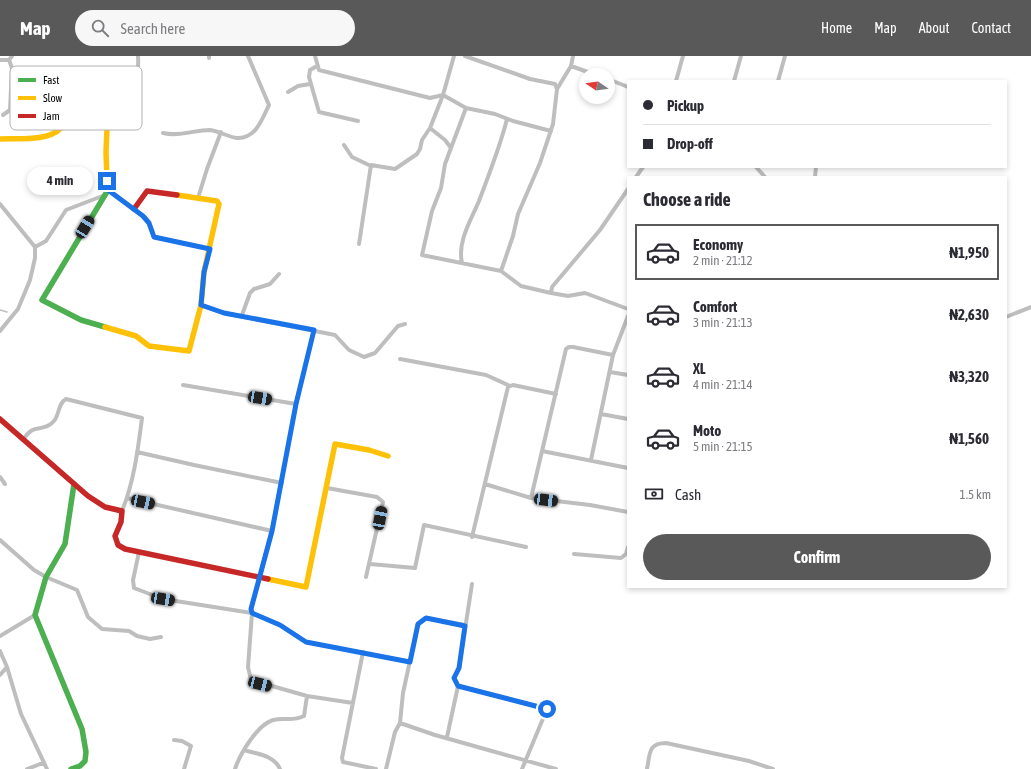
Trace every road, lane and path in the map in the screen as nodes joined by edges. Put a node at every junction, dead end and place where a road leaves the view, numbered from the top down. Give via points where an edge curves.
1 (138, 56) edge
2 (248, 56) edge
3 (315, 56) edge
4 (454, 56) edge
5 (465, 56) edge
6 (573, 56) edge
7 (683, 56) edge
8 (741, 56) edge
9 (785, 56) edge
10 (10, 58) edge
11 (0, 60) edge
12 (139, 66) edge
13 (317, 66) junction
14 (571, 66) junction
15 (579, 69) edge
16 (676, 80) edge
17 (734, 80) edge
18 (778, 80) edge
19 (615, 82) edge
20 (310, 84) junction
21 (627, 87) edge
22 (556, 89) junction
23 (288, 92) dead end
24 (443, 95) junction
25 (466, 108) junction
26 (10, 110) edge
27 (3, 115) dead end
28 (507, 119) junction
29 (358, 121) dead end
30 (430, 128) junction
31 (58, 130) edge
32 (107, 130) edge
33 (551, 131) junction
34 (221, 132) junction
35 (164, 133) dead end
36 (0, 139) edge
37 (344, 145) dead end
38 (451, 148) junction
39 (371, 166) junction
40 (757, 168) edge
41 (764, 176) edge
42 (627, 190) edge
43 (106, 192) junction
44 (198, 198) junction
45 (0, 204) edge
46 (134, 209) junction
47 (359, 244) dead end
48 (35, 247) junction
49 (210, 249) junction
50 (462, 263) junction
51 (501, 271) junction
52 (279, 274) dead end
53 (551, 293) junction
54 (201, 305) junction
55 (1031, 307) edge
56 (627, 309) edge
57 (242, 315) junction
58 (1007, 317) edge
59 (627, 319) edge
60 (405, 324) dead end
61 (314, 330) junction
62 (0, 331) edge
63 (613, 355) junction
64 (400, 359) dead end
65 (610, 372) junction
66 (627, 375) edge
67 (183, 385) dead end
68 (510, 386) junction
69 (556, 394) junction
70 (296, 404) junction
71 (601, 414) junction
72 (0, 419) edge
73 (627, 420) edge
74 (23, 440) junction
75 (542, 451) junction
76 (137, 452) junction
77 (388, 456) dead end
78 (591, 460) junction
79 (627, 468) edge
80 (0, 477) edge
81 (282, 483) junction
82 (6, 484) dead end
83 (74, 484) junction
84 (485, 484) junction
85 (327, 488) junction
86 (127, 498) junction
87 (531, 498) junction
88 (122, 511) junction
89 (627, 512) edge
90 (272, 531) junction
91 (472, 536) junction
92 (0, 540) edge
93 (526, 547) dead end
94 (627, 550) edge
95 (139, 552) junction
96 (574, 554) dead end
97 (370, 564) junction
98 (46, 577) junction
99 (366, 577) dead end
100 (260, 578) junction
101 (472, 584) dead end
102 (252, 613) junction
103 (35, 615) junction
104 (465, 626) junction
105 (0, 636) edge
106 (161, 637) dead end
107 (0, 651) edge
108 (363, 652) junction
109 (410, 662) junction
110 (7, 667) junction
111 (0, 675) edge
112 (458, 686) junction
113 (307, 696) junction
114 (353, 703) junction
115 (400, 723) junction
116 (447, 737) junction
117 (174, 740) dead end
118 (244, 750) junction
119 (526, 761) junction
120 (43, 763) junction
121 (27, 769) edge
122 (47, 769) edge
123 (71, 769) edge
124 (184, 769) edge
125 (235, 769) edge
126 (280, 769) edge
127 (376, 769) edge
128 (386, 769) edge
129 (522, 769) edge
130 (556, 769) edge
131 (647, 769) edge
132 (773, 769) edge

1 - 12 street
2 - 34 street via 269,105 256,131 248,136 236,138
3 - 13 street
4 - 24 street
5 - 22 street via 530,79 554,84
6 - 14 street
7 - 16 street
8 - 17 street
9 - 18 street
10 - 11 street
13 - 20 street via 310,70
13 - 24 street via 318,70 430,98
14 - 15 street
14 - 22 street
19 - 21 street
20 - 23 street via 298,86
20 - 29 street via 319,112
22 - 33 street
24 - 25 street
24 - 30 street
25 - 28 street
25 - 38 street
26 - 27 street
28 - 33 street
28 - 50 street via 501,142 468,228 460,254
30 - 38 street
30 - 39 street via 424,133 420,149 405,163 395,169
31 - 36 street via 46,137
32 - 43 street
33 - 51 street via 518,214
34 - 35 street via 210,130 172,135
34 - 44 street
37 - 39 street via 352,157
38 - 50 street via 422,254
39 - 47 street
40 - 41 street
42 - 53 street via 600,230 552,287
43 - 46 street
43 - 48 street via 66,210 46,241
43 - 54 street via 42,300 81,320 136,336 149,346 189,350
44 - 46 street via 147,191
44 - 49 street via 219,204
45 - 48 street
46 - 49 street via 149,223 154,237
48 - 62 street via 30,280 18,309
49 - 54 street via 204,272
50 - 51 street
51 - 53 street via 521,286
52 - 57 street via 270,284 250,292
53 - 56 street via 568,296 585,293
54 - 57 street via 224,313
55 - 58 street
57 - 61 street
59 - 63 street
60 - 61 street via 398,326 375,353 364,357 349,350 335,335
61 - 70 street
63 - 65 street
63 - 69 street via 569,347 564,356
64 - 68 street via 486,375
65 - 66 street
65 - 71 street
67 - 70 street
68 - 69 street
68 - 84 street via 507,388
69 - 75 street
70 - 81 street
71 - 73 street
71 - 78 street
72 - 74 street
74 - 76 street via 31,429 52,423 66,399 142,418
74 - 83 street
75 - 78 street
75 - 87 street
76 - 81 street
76 - 86 street
77 - 85 street via 336,444
78 - 79 street
80 - 82 street
81 - 90 street
83 - 88 street via 100,504
83 - 98 street via 65,544
84 - 87 street
84 - 91 street
85 - 97 street via 377,497 383,502
85 - 100 street via 306,587
86 - 88 street
86 - 90 street
87 - 89 street
88 - 95 street via 122,518 114,537 115,542 125,549
90 - 100 street
91 - 93 street
91 - 97 street via 424,525 415,568
92 - 98 street via 34,570
94 - 96 street via 622,558
95 - 100 street
95 - 102 street via 133,580 134,588 163,599
97 - 99 street
98 - 103 street
98 - 106 street via 77,590 88,617 102,628 129,631 150,639
100 - 102 street
101 - 104 street
102 - 108 street via 280,625 306,642
102 - 113 street via 248,667 251,680
103 - 105 street
103 - 123 street via 46,635 85,743 86,761
104 - 109 street via 426,618 418,624
104 - 112 street via 459,668 454,678
107 - 110 street
108 - 109 street
108 - 114 street
109 - 115 street
110 - 111 street
110 - 120 street via 21,714
112 - 116 street
112 - 119 street via 547,709
113 - 114 street
113 - 118 street via 304,716 295,720 280,719 263,724
114 - 127 street via 343,762
115 - 116 street
115 - 128 street via 395,732
116 - 119 street
117 - 124 street via 191,746
118 - 125 street
118 - 126 street via 269,757
119 - 129 street
119 - 130 street
120 - 121 street
120 - 122 street
131 - 132 street via 652,746 656,743 666,743 749,761

